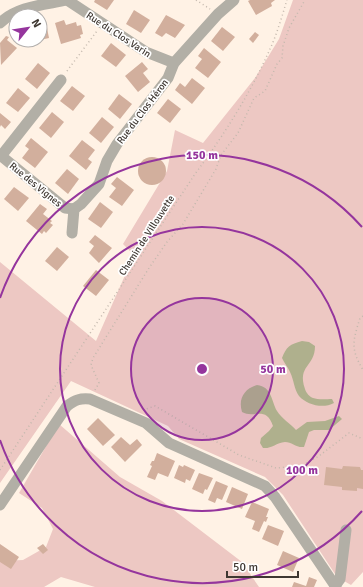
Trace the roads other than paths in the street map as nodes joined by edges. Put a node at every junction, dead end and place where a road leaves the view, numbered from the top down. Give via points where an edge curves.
1 (67, 0) edge
2 (234, 0) edge
3 (0, 23) edge
4 (174, 63) junction
5 (60, 80) road end
6 (0, 156) edge
7 (74, 209) junction
8 (72, 233) dead end
9 (0, 505) edge
10 (346, 530) dead end
11 (335, 587) edge

1 - 3 street via 23,9 9,14
1 - 4 street, Rue du Clos Varin via 146,52
2 - 4 street, Rue du Clos Héron
4 - 7 street, Rue du Clos Héron via 168,78 117,144 107,161 99,184
5 - 6 street
6 - 7 street, Rue des Vignes via 65,208
7 - 8 street
9 - 11 street via 67,406 74,400 90,398 146,423 169,444 265,486
10 - 11 street via 340,580

